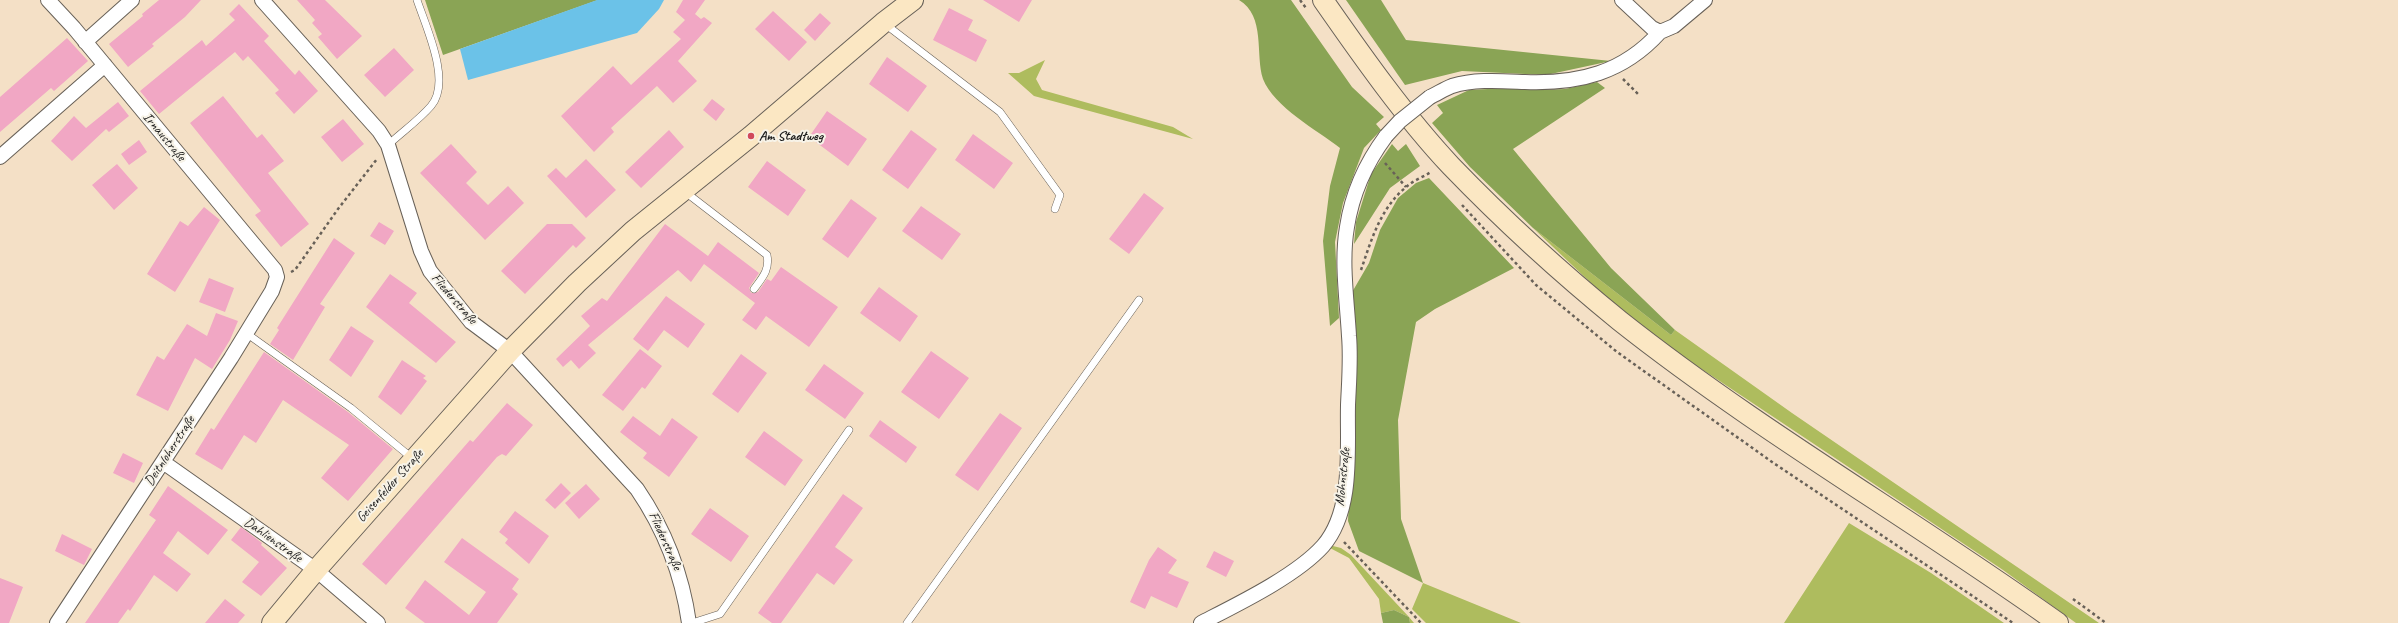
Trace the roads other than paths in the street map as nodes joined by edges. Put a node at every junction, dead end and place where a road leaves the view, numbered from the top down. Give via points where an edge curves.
1 (48, 0) edge
2 (132, 0) edge
3 (262, 0) edge
4 (417, 0) edge
5 (912, 0) edge
6 (1323, 0) edge
7 (1622, 0) edge
8 (1705, 0) edge
9 (883, 22) junction
10 (1660, 32) junction
11 (85, 42) junction
12 (105, 65) junction
13 (388, 145) junction
14 (0, 157) edge
15 (683, 190) junction
16 (1054, 209) dead end
17 (277, 277) joint
18 (754, 289) dead end
19 (1139, 300) dead end
20 (246, 333) junction
21 (510, 351) junction
22 (849, 430) dead end
23 (414, 460) junction
24 (163, 462) junction
25 (316, 570) junction
26 (57, 623) edge
27 (272, 623) edge
28 (378, 623) edge
29 (689, 623) edge
30 (692, 623) edge
31 (907, 623) edge
32 (1201, 623) edge
33 (2058, 623) edge

1 - 11 street, Irnaustraße
2 - 11 street
3 - 13 street, Fliederstraße via 372,120
4 - 13 lane via 441,76 438,94 432,105
5 - 9 main road
6 - 33 main road via 1359,52 1450,164 1513,228 1570,279 1621,322 1772,430 1970,560
7 - 10 street via 1652,28
8 - 10 street, Mohnstraße via 1674,26
9 - 15 main road via 751,136
9 - 16 lane via 1000,112 1060,195
10 - 32 street, Mohnstraße, bridge via 1633,57 1613,69 1578,79 1552,82 1473,82 1451,86 1430,97 1386,136 1364,170 1352,201 1348,221 1345,257 1350,338 1346,474 1340,512 1333,531 1310,558 1281,579
11 - 12 street, Irnaustraße
12 - 14 street
12 - 17 street, Irnaustraße via 275,270
13 - 21 street, Fliederstraße via 421,251 430,271 470,322
15 - 18 lane via 767,255 769,264 766,272
15 - 21 main road via 627,236
17 - 20 street, Deitnloherstraße via 276,284
19 - 31 lane
20 - 23 lane via 351,408
20 - 24 street, Deitnloherstraße
21 - 23 main road, Geisenfelder Straße
21 - 29 street, Fliederstraße via 604,451 651,509 676,565
22 - 30 lane via 720,614
23 - 25 main road, Geisenfelder Straße
24 - 25 street, Dahlienstraße
24 - 26 street, Deitnloherstraße
25 - 27 main road, Geisenfelder Straße
25 - 28 street, Dahlienstraße

